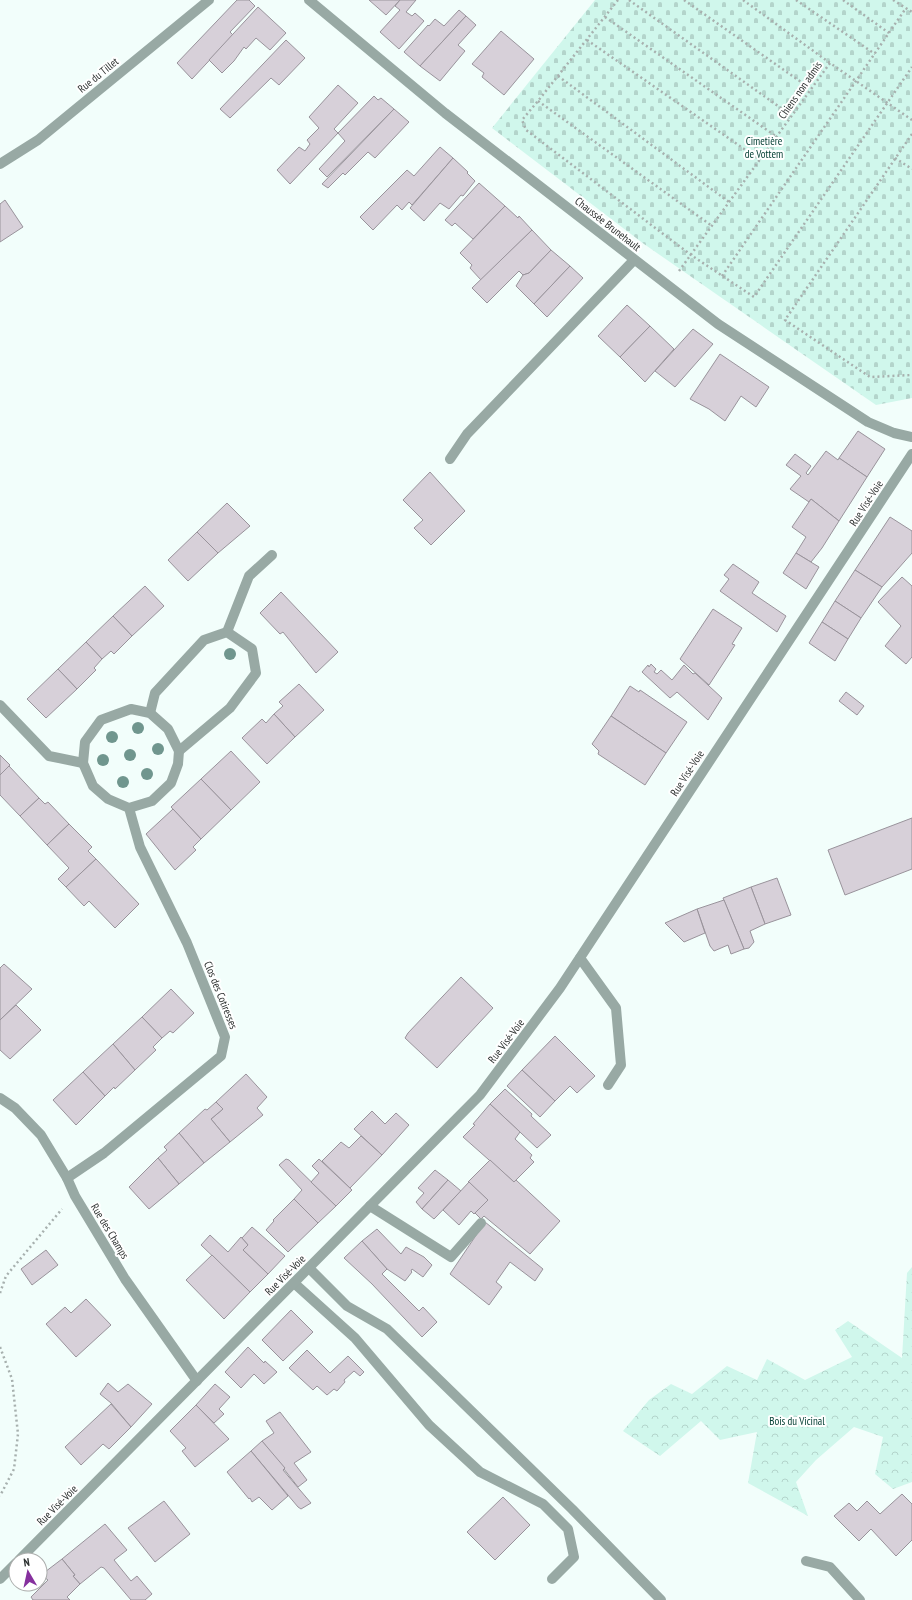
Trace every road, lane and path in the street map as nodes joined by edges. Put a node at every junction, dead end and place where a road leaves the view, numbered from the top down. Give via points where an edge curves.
1 (209, 0) edge
2 (309, 0) edge
3 (618, 0) edge
4 (629, 0) edge
5 (684, 0) edge
6 (743, 0) edge
7 (796, 0) edge
8 (843, 0) edge
9 (894, 0) edge
10 (906, 8) junction
11 (912, 12) edge
12 (605, 16) junction
13 (889, 33) junction
14 (587, 40) junction
15 (874, 54) junction
16 (830, 62) junction
17 (912, 67) edge
18 (558, 76) junction
19 (856, 80) junction
20 (811, 89) junction
21 (538, 102) junction
22 (887, 102) junction
23 (792, 116) junction
24 (912, 120) edge
25 (912, 134) edge
26 (777, 137) junction
27 (895, 158) junction
28 (760, 160) junction
29 (0, 164) edge
30 (912, 169) edge
31 (729, 202) junction
32 (712, 226) junction
33 (691, 256) junction
34 (634, 260) junction
35 (722, 276) junction
36 (669, 286) junction
37 (912, 375) edge
38 (912, 438) edge
39 (912, 454) edge
40 (450, 459) dead end
41 (272, 555) dead end
42 (227, 632) junction
43 (0, 705) edge
44 (150, 713) junction
45 (179, 751) junction
46 (83, 763) junction
47 (128, 808) junction
48 (580, 958) junction
49 (608, 1084) dead end
50 (0, 1098) edge
51 (67, 1178) junction
52 (75, 1196) junction
53 (370, 1206) junction
54 (481, 1223) dead end
55 (309, 1268) junction
56 (294, 1283) junction
57 (0, 1294) edge
58 (0, 1347) edge
59 (197, 1381) junction
60 (0, 1496) edge
61 (27, 1552) edge
62 (806, 1561) dead end
63 (8, 1571) edge
64 (0, 1579) edge
65 (552, 1579) dead end
66 (661, 1600) edge
67 (860, 1600) edge

1 - 29 street, Rue du Tillet via 38,140
2 - 34 street, Chaussée Brunehault via 445,113
3 - 12 path
4 - 23 path
5 - 20 path
6 - 16 path
7 - 15 path
8 - 13 path
9 - 10 path
10 - 11 path
10 - 13 path
12 - 14 path
12 - 26 path
13 - 15 path
14 - 18 path
14 - 28 path
15 - 19 path
16 - 19 path, Chiens non admis
16 - 20 path, Chiens non admis
17 - 22 path
18 - 21 path
18 - 31 path
19 - 22 path, Chiens non admis
19 - 35 path
20 - 23 path, Chiens non admis
21 - 32 path
21 - 33 path via 522,120 526,130
22 - 24 path, Chiens non admis
22 - 35 path via 754,297
23 - 26 path, Chiens non admis
25 - 27 path
26 - 28 path, Chiens non admis
27 - 30 path
27 - 37 path via 785,320 870,377
28 - 31 path, Chiens non admis
31 - 32 path, Chiens non admis
32 - 33 path, Chiens non admis
33 - 35 path
33 - 36 path, Chiens non admis
34 - 36 street, Chaussée Brunehault
34 - 40 street via 467,434
36 - 38 street, Chaussée Brunehault via 718,324 868,422
39 - 48 street, Rue Visé-Voie
41 - 42 street via 249,576
42 - 44 street via 204,640 155,693
42 - 45 street via 252,649 256,673 230,708
43 - 46 street via 49,756
44 - 45 street via 168,729
44 - 46 street via 131,709 101,720 85,742
45 - 47 street via 178,764 171,783 152,801
46 - 47 street via 93,786 108,799
47 - 51 street, Clos des Cotiresses via 140,847 187,943 225,1037 221,1056 104,1153
48 - 49 street via 616,1008 621,1065
48 - 53 street, Rue Visé-Voie via 480,1095
50 - 51 street, Rue des Champs via 15,1108 41,1135
51 - 52 street, Rue des Champs
52 - 57 path via 6,1276
52 - 59 street, Rue des Champs via 125,1279
53 - 54 street via 451,1257
53 - 55 street, Rue Visé-Voie
55 - 56 street, Rue Visé-Voie
55 - 66 street via 348,1306 387,1329 572,1509
56 - 59 street, Rue Visé-Voie
56 - 65 street via 355,1338 429,1425 474,1467 543,1504 568,1529 574,1558
58 - 60 path via 12,1379 18,1434 14,1469
59 - 61 street, Rue Visé-Voie
62 - 67 street via 830,1567
63 - 64 street

